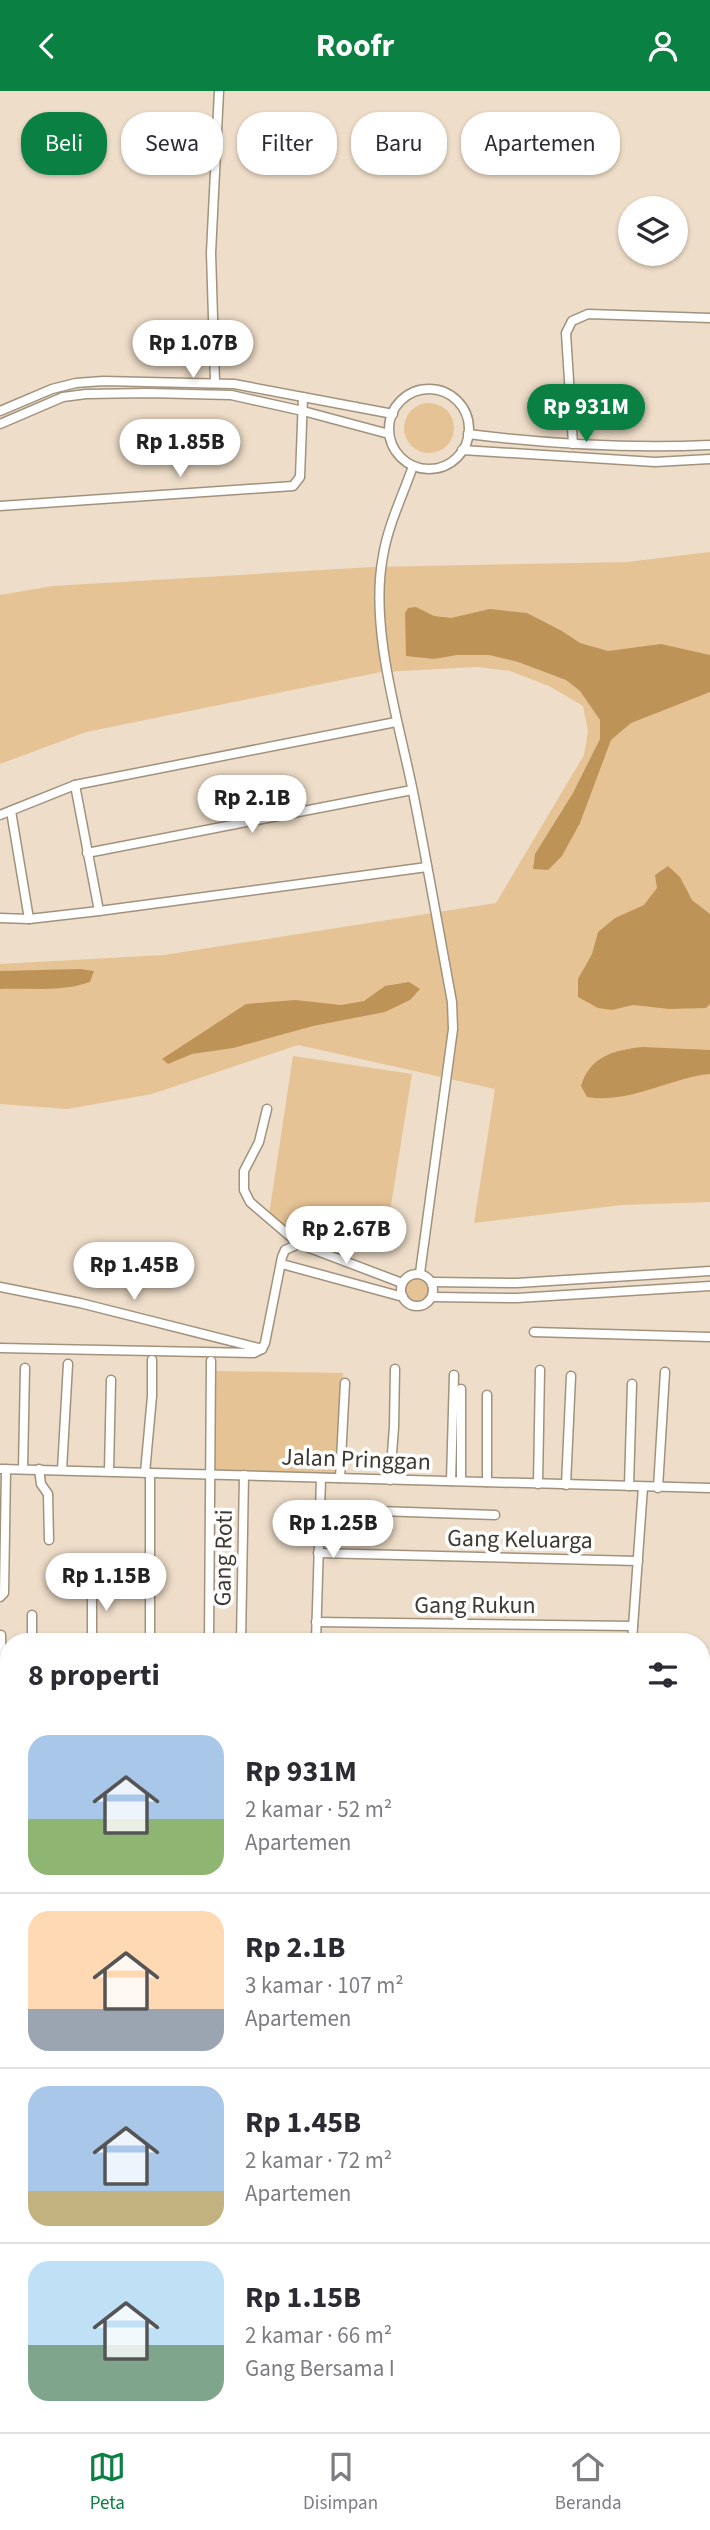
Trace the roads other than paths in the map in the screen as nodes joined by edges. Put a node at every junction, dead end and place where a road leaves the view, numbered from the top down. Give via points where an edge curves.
1 (219, 91) edge
2 (710, 318) edge
3 (215, 382) junction
4 (303, 397) junction
5 (0, 411) edge
6 (303, 411) junction
7 (393, 414) junction
8 (0, 424) edge
9 (468, 433) junction
10 (389, 434) junction
11 (573, 444) junction
12 (710, 445) edge
13 (462, 450) junction
14 (710, 459) edge
15 (414, 466) junction
16 (0, 506) edge
17 (396, 722) junction
18 (75, 785) junction
19 (412, 790) junction
20 (11, 811) junction
21 (0, 815) edge
22 (87, 853) junction
23 (427, 867) junction
24 (99, 911) junction
25 (0, 918) edge
26 (29, 919) junction
27 (267, 1109) dead end
28 (299, 1244) junction
29 (282, 1263) junction
30 (710, 1271) edge
31 (420, 1273) junction
32 (659, 1275) junction
33 (432, 1282) junction
34 (402, 1283) junction
35 (710, 1286) edge
36 (0, 1287) edge
37 (660, 1289) junction
38 (403, 1297) junction
39 (432, 1297) junction
40 (534, 1332) dead end
41 (710, 1337) edge
42 (0, 1348) edge
43 (262, 1349) junction
44 (152, 1360) dead end
45 (211, 1361) dead end
46 (68, 1364) dead end
47 (25, 1368) dead end
48 (395, 1369) dead end
49 (540, 1370) dead end
50 (665, 1372) dead end
51 (454, 1375) dead end
52 (571, 1376) dead end
53 (111, 1380) dead end
54 (345, 1383) dead end
55 (632, 1384) dead end
56 (461, 1389) dead end
57 (487, 1395) dead end
58 (3, 1469) edge
59 (23, 1469) junction
60 (39, 1469) junction
61 (62, 1470) junction
62 (109, 1471) junction
63 (148, 1473) junction
64 (212, 1475) junction
65 (244, 1475) junction
66 (321, 1478) junction
67 (340, 1478) junction
68 (390, 1480) junction
69 (456, 1481) junction
70 (487, 1482) junction
71 (538, 1484) junction
72 (566, 1485) junction
73 (629, 1486) junction
74 (643, 1487) junction
75 (658, 1487) junction
76 (710, 1488) edge
77 (320, 1509) junction
78 (495, 1515) dead end
79 (49, 1541) dead end
80 (318, 1553) junction
81 (638, 1561) junction
82 (92, 1585) dead end
83 (0, 1597) edge
84 (32, 1615) dead end
85 (316, 1622) junction
86 (633, 1626) junction
87 (32, 1633) edge
88 (92, 1633) edge
89 (150, 1633) edge
90 (209, 1633) edge
91 (241, 1633) edge
92 (316, 1633) edge
93 (633, 1633) edge

1 - 3 street via 211,253
2 - 11 street via 589,314 572,321 566,333
3 - 4 street
3 - 5 street via 76,383
4 - 6 street
4 - 7 street
6 - 8 street via 232,395 86,394 63,397
6 - 10 street
6 - 16 street via 300,477 293,486
7 - 9 street via 408,395 441,391 462,407
7 - 10 street
9 - 11 street
9 - 13 street
10 - 15 street via 399,455
11 - 12 street
13 - 14 street via 655,462
13 - 15 street via 438,468
15 - 17 street via 382,558 380,616
17 - 18 street
17 - 19 street
18 - 20 street
18 - 22 street
19 - 22 street
19 - 23 street
20 - 21 street
20 - 26 street
22 - 24 street
23 - 24 street
23 - 31 street via 453,1029
24 - 26 street
25 - 26 street
27 - 28 street via 259,1142 244,1171 244,1190 264,1216
28 - 29 street via 285,1250
28 - 34 street
29 - 38 street
29 - 43 street
30 - 32 street
31 - 33 street
31 - 34 street
32 - 33 street via 517,1283
32 - 37 street
33 - 39 street
34 - 38 street
35 - 37 street
36 - 43 street
37 - 39 street via 517,1298
38 - 39 street via 415,1306
40 - 41 street
42 - 43 street via 247,1354
44 - 63 street
45 - 64 street
46 - 61 street
47 - 59 street
48 - 68 street
49 - 71 street
50 - 75 street
51 - 69 street
52 - 72 street
53 - 62 street
54 - 67 street
55 - 73 street
56 - 69 street
57 - 70 street
58 - 59 street, Jalan Pringgan
58 - 83 street via 6,1572 5,1593
59 - 60 street, Jalan Pringgan
60 - 61 street, Jalan Pringgan
60 - 79 street via 48,1494
61 - 62 street, Jalan Pringgan
62 - 63 street, Jalan Pringgan
63 - 64 street, Jalan Pringgan
63 - 89 street
64 - 65 street, Jalan Pringgan
64 - 90 street
65 - 66 street, Jalan Pringgan
65 - 91 street, Gang Roti
66 - 67 street, Jalan Pringgan
66 - 77 street
67 - 68 street, Jalan Pringgan
68 - 69 street, Jalan Pringgan
69 - 70 street, Jalan Pringgan
70 - 71 street, Jalan Pringgan
71 - 72 street, Jalan Pringgan
72 - 73 street, Jalan Pringgan
73 - 74 street, Jalan Pringgan
74 - 75 street, Jalan Pringgan
74 - 81 street
75 - 76 street, Jalan Pringgan
77 - 78 street
77 - 80 street
80 - 81 street, Gang Keluarga
80 - 85 street
81 - 86 street
82 - 88 street
84 - 87 street
85 - 86 street, Gang Rukun
85 - 92 street
86 - 93 street

